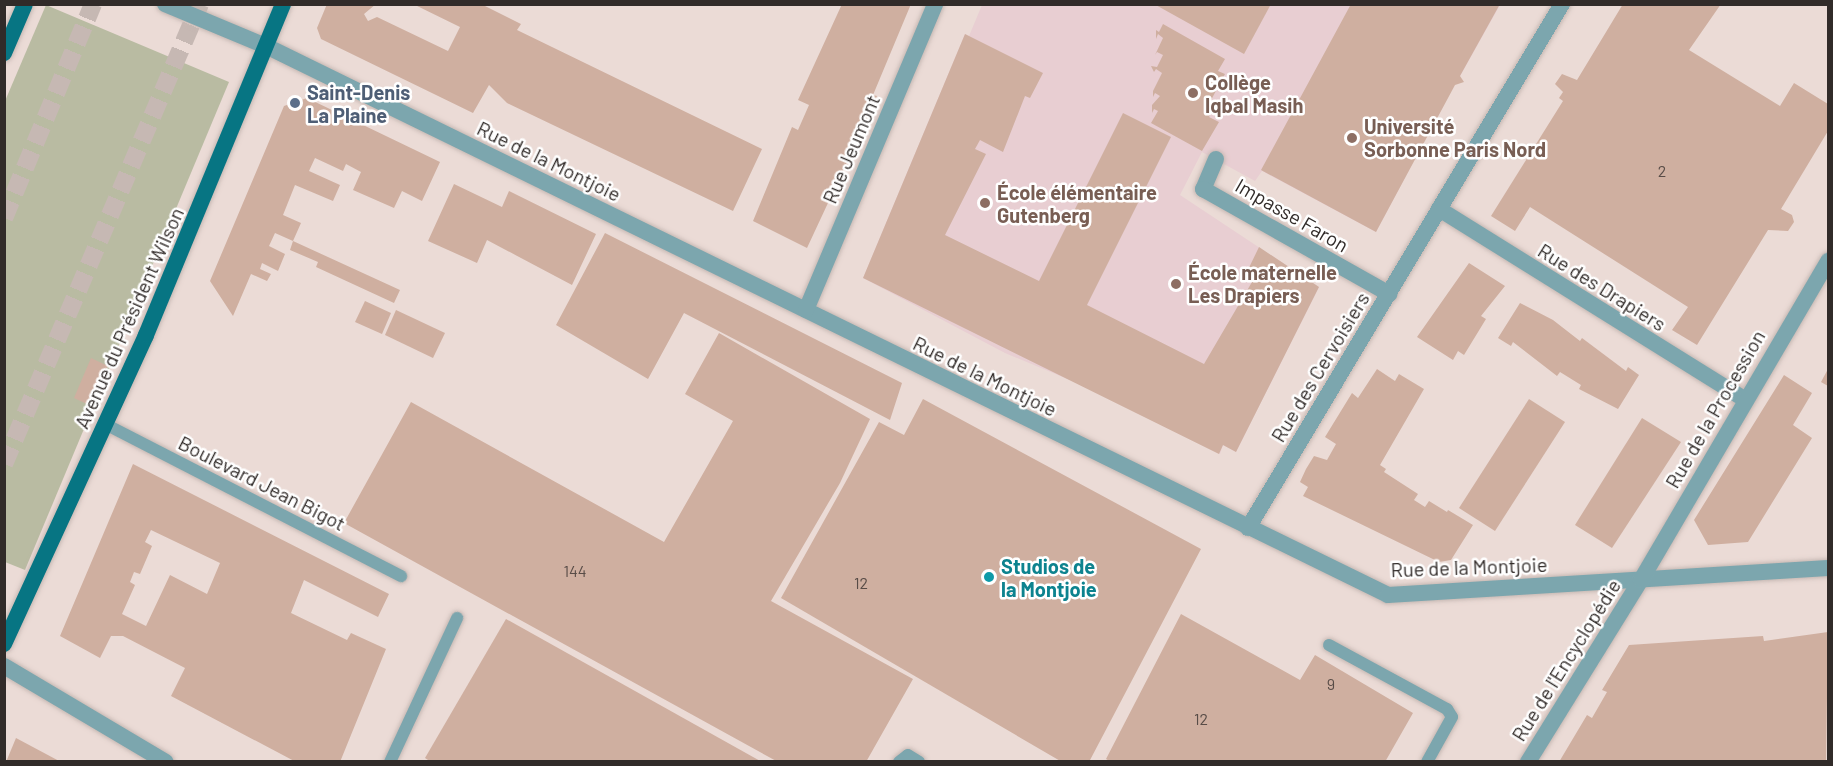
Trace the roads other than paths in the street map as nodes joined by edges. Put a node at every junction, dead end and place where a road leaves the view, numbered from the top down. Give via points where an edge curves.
1 (25, 4) edge
2 (165, 4) edge
3 (283, 4) edge
4 (935, 4) edge
5 (1562, 4) edge
6 (268, 47) junction
7 (4, 53) edge
8 (1216, 159) dead end
9 (1439, 209) junction
10 (1828, 261) edge
11 (1389, 294) junction
12 (806, 310) junction
13 (1744, 399) junction
14 (105, 424) junction
15 (1248, 528) junction
16 (1828, 568) edge
17 (401, 576) dead end
18 (1641, 580) junction
19 (457, 618) dead end
20 (4, 644) edge
21 (1329, 645) dead end
22 (4, 666) edge
23 (166, 762) edge
24 (390, 762) edge
25 (899, 762) edge
26 (919, 762) edge
27 (1427, 762) edge
28 (1528, 762) edge

1 - 7 main road
2 - 6 street, Rue de la Montjoie
3 - 6 main road, Avenue du Président Wilson
4 - 12 street, Rue Jeumont
5 - 9 street, Rue des Cervoisiers
6 - 12 street, Rue de la Montjoie
6 - 14 main road, Avenue du Président Wilson
8 - 11 street, Impasse Faron via 1203,189
9 - 11 street, Rue des Cervoisiers
9 - 13 street, Rue des Drapiers
10 - 13 street, Rue de la Procession
11 - 15 street, Rue des Cervoisiers
12 - 15 street, Rue de la Montjoie
13 - 18 street, Rue de la Procession
14 - 17 lane, Boulevard Jean Bigot
14 - 20 main road, Avenue du Président Wilson
15 - 18 street, Rue de la Montjoie via 1388,595
16 - 18 street, Rue de la Montjoie
18 - 28 street, Rue de l'Encyclopédie
19 - 24 lane
21 - 27 lane via 1447,709 1452,717
22 - 23 street
25 - 26 lane via 908,755

